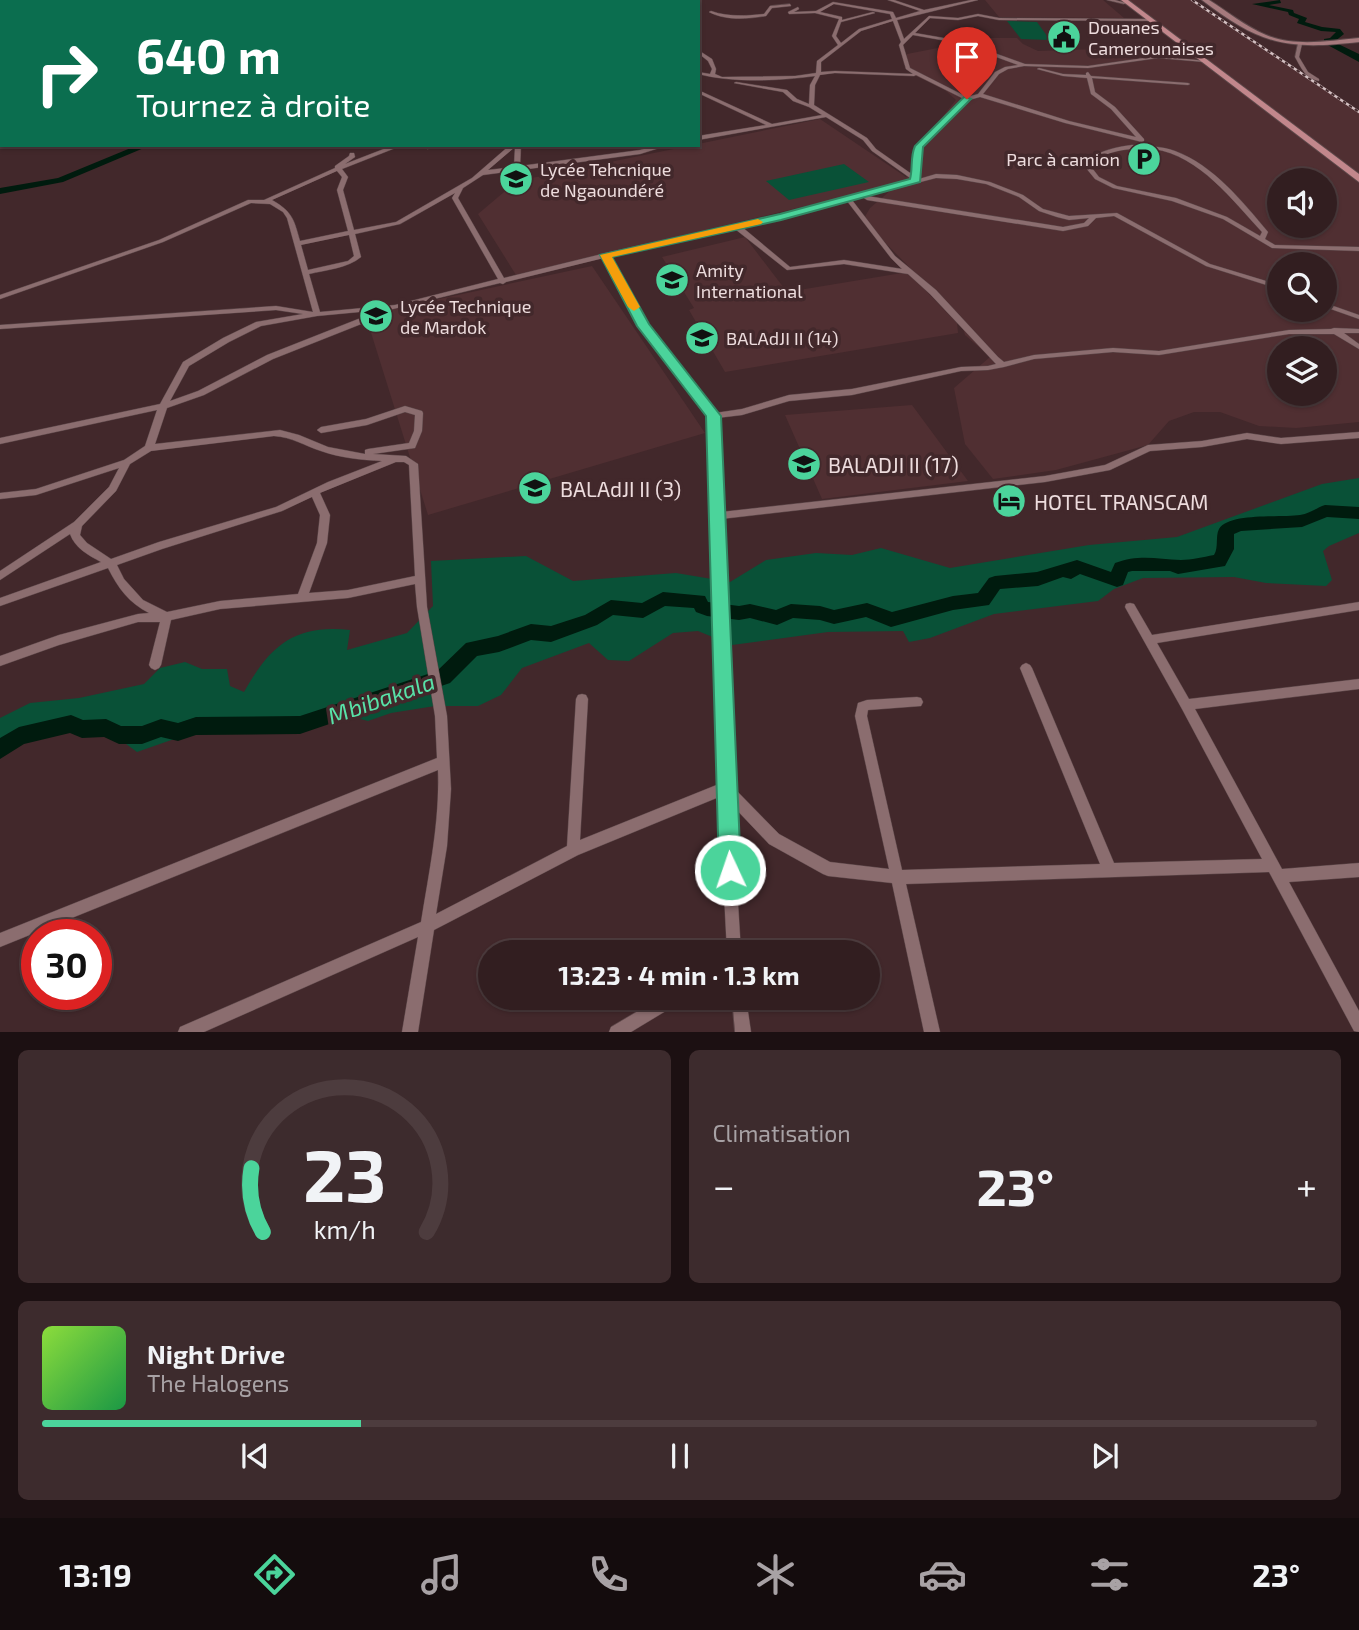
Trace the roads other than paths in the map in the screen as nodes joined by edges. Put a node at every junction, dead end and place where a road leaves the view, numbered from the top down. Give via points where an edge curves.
1 (890, 0) edge
2 (976, 0) edge
3 (1109, 0) edge
4 (1205, 0) edge
5 (1124, 2) edge
6 (798, 8) junction
7 (711, 12) dead end
8 (817, 12) junction
9 (873, 12) dead end
10 (922, 12) junction
11 (929, 17) junction
12 (841, 19) junction
13 (848, 19) junction
14 (894, 20) junction
15 (1150, 20) junction
16 (861, 22) dead end
17 (914, 34) junction
18 (1359, 40) edge
19 (903, 42) junction
20 (840, 44) junction
21 (1300, 44) junction
22 (700, 52) edge
23 (1204, 61) junction
24 (1024, 65) junction
25 (1087, 66) junction
26 (700, 73) edge
27 (820, 73) junction
28 (915, 75) junction
29 (1088, 78) junction
30 (1317, 80) dead end
31 (1188, 84) dead end
32 (700, 93) edge
33 (979, 95) junction
34 (967, 99) junction
35 (811, 106) junction
36 (827, 116) junction
37 (771, 125) junction
38 (700, 138) edge
39 (1144, 143) junction
40 (395, 147) edge
41 (514, 147) edge
42 (516, 147) edge
43 (659, 147) edge
44 (352, 154) dead end
45 (338, 169) junction
46 (517, 169) junction
47 (481, 173) junction
48 (915, 179) junction
49 (1359, 180) edge
50 (460, 188) junction
51 (859, 197) junction
52 (849, 200) junction
53 (266, 201) junction
54 (1093, 217) junction
55 (737, 227) junction
56 (354, 233) junction
57 (1262, 239) junction
58 (297, 244) junction
59 (1359, 249) edge
60 (606, 255) junction
61 (910, 272) junction
62 (305, 273) junction
63 (503, 282) junction
64 (1267, 283) edge
65 (0, 297) edge
66 (395, 307) junction
67 (1337, 309) edge
68 (317, 314) junction
69 (1359, 317) edge
70 (0, 327) edge
71 (1333, 330) junction
72 (1359, 331) edge
73 (1359, 347) edge
74 (1004, 365) junction
75 (163, 405) junction
76 (713, 416) junction
77 (321, 430) dead end
78 (1359, 435) edge
79 (0, 441) edge
80 (149, 448) junction
81 (338, 453) junction
82 (396, 459) junction
83 (127, 462) junction
84 (315, 492) junction
85 (0, 496) edge
86 (718, 516) junction
87 (77, 525) junction
88 (111, 564) junction
89 (0, 576) edge
90 (421, 579) junction
91 (302, 597) junction
92 (0, 602) edge
93 (1359, 606) edge
94 (1130, 607) dead end
95 (166, 617) junction
96 (1148, 640) junction
97 (0, 661) edge
98 (155, 665) dead end
99 (1026, 668) dead end
100 (1359, 684) edge
101 (582, 699) dead end
102 (917, 702) dead end
103 (1186, 705) junction
104 (443, 762) junction
105 (725, 788) junction
106 (573, 850) junction
107 (1276, 870) junction
108 (1359, 870) edge
109 (1110, 871) junction
110 (899, 877) junction
111 (425, 927) junction
112 (0, 940) edge
113 (733, 940) edge
114 (653, 1010) edge
115 (740, 1010) edge
116 (1359, 1026) edge
117 (185, 1031) edge
118 (410, 1031) edge
119 (616, 1031) edge
120 (743, 1031) edge
121 (932, 1031) edge

1 - 10 street
2 - 10 street
3 - 5 street
4 - 21 street via 1265,37
5 - 15 main road
6 - 7 street via 791,3 753,17
6 - 8 street
6 - 8 street via 789,12
8 - 12 street
8 - 14 street via 838,3 892,13
9 - 13 street
10 - 11 street
10 - 14 street
11 - 15 street
11 - 17 street
12 - 13 street
12 - 20 street via 834,36
13 - 16 street
14 - 19 street
14 - 20 street via 860,30
15 - 23 main road
17 - 19 street
17 - 24 street via 959,42
18 - 21 street
19 - 28 street via 904,62
20 - 27 street via 820,59
21 - 30 street via 1297,57 1306,73
22 - 27 street via 710,60 712,75 722,78
23 - 25 street via 1158,57
23 - 49 main road
24 - 25 street
24 - 29 street
24 - 33 street via 997,73
25 - 29 street
26 - 35 street via 785,91
27 - 28 street
27 - 35 street
28 - 34 street
29 - 31 street
29 - 39 street via 1093,93
32 - 37 street
33 - 34 street
33 - 39 street
34 - 48 street via 919,146
35 - 36 street
36 - 37 street
36 - 48 street
37 - 38 street
39 - 57 street via 1175,151 1208,172 1265,232
39 - 57 street via 1100,153 1089,168 1115,187 1202,209
40 - 45 street
41 - 47 street
42 - 46 street
43 - 46 street
44 - 45 street
45 - 53 street
45 - 56 street via 345,177 340,190
46 - 47 street
47 - 50 street
48 - 51 street
48 - 54 street via 972,179 1021,196 1050,214
50 - 56 street via 398,223
50 - 63 street via 455,198
51 - 52 street
51 - 54 street via 1063,229 1086,225
52 - 55 street
52 - 61 street
53 - 58 street via 285,211
53 - 65 street via 237,205 161,241
54 - 64 street via 1125,218 1196,259
55 - 60 street
55 - 61 street via 789,269 844,262
56 - 58 street
56 - 62 street via 356,260
57 - 59 street via 1274,247
58 - 62 street
60 - 63 street
60 - 76 street via 644,326
61 - 74 street
62 - 68 street
63 - 66 street
66 - 68 street
66 - 75 street via 270,357 201,394
67 - 69 street
68 - 70 street via 276,308
68 - 75 street via 259,324 202,354 186,364
71 - 72 street
71 - 73 street
71 - 74 street via 1289,332 1159,353 1113,350 1034,357
74 - 76 street via 938,373 852,392 789,398
75 - 79 street
75 - 80 street
76 - 86 street
77 - 81 street via 405,409 419,413 412,446
78 - 86 street via 1281,441 1247,436 1149,448 1107,468 1045,479
80 - 81 street via 274,432 292,433
80 - 83 street
81 - 82 street
82 - 84 street
82 - 90 street via 414,464
83 - 85 street via 36,492
83 - 87 street via 113,489
84 - 88 street via 279,509
84 - 91 street via 325,515 322,543
86 - 105 street
87 - 88 street via 75,536 83,547
87 - 89 street
88 - 92 street
88 - 95 street via 139,603
90 - 91 street via 348,594
90 - 104 street via 441,716
91 - 95 street via 220,605
93 - 96 street
94 - 96 street
95 - 97 street via 107,626
95 - 98 street
96 - 103 street
99 - 109 street
100 - 103 street
101 - 106 street
102 - 110 street via 862,707 861,716
103 - 107 street
104 - 111 street via 440,846
104 - 112 street
105 - 106 street
105 - 110 street via 774,839 804,858 828,869
105 - 113 street
106 - 111 street
107 - 108 street
107 - 109 street
107 - 116 street
109 - 110 street
110 - 121 street
111 - 117 street
111 - 118 street
114 - 119 street
115 - 120 street

